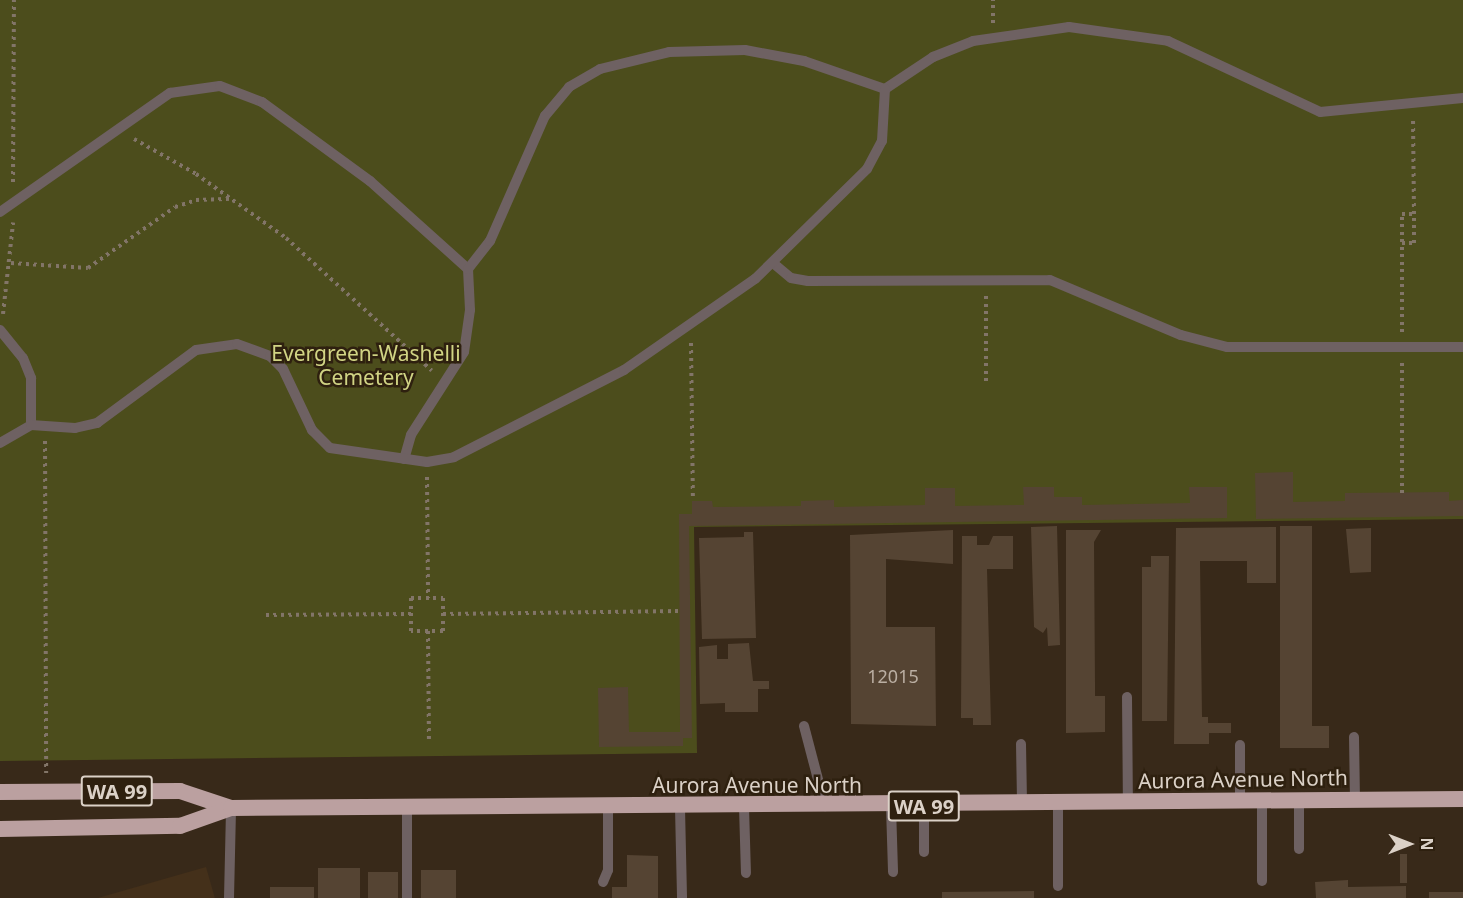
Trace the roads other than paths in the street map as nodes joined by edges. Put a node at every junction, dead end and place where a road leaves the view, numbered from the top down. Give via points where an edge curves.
1 (885, 89) junction
2 (1463, 98) edge
3 (0, 212) edge
4 (773, 263) junction
5 (468, 269) junction
6 (0, 330) edge
7 (1463, 346) edge
8 (30, 425) junction
9 (0, 443) edge
10 (404, 459) junction
11 (1127, 697) dead end
12 (804, 726) dead end
13 (1354, 737) dead end
14 (1021, 744) dead end
15 (1240, 745) dead end
16 (0, 792) edge
17 (1463, 799) edge
18 (1355, 800) junction
19 (1262, 801) junction
20 (1299, 801) junction
21 (1240, 802) junction
22 (1059, 803) junction
23 (1128, 803) junction
24 (1022, 804) junction
25 (825, 806) junction
26 (924, 806) junction
27 (744, 807) junction
28 (891, 807) junction
29 (231, 808) junction
30 (407, 808) junction
31 (608, 808) junction
32 (680, 808) junction
33 (0, 829) edge
34 (1299, 849) dead end
35 (924, 852) dead end
36 (893, 872) dead end
37 (746, 873) dead end
38 (1262, 881) dead end
39 (603, 882) dead end
40 (1058, 886) dead end
41 (230, 898) edge
42 (407, 898) edge
43 (682, 898) edge

1 - 2 lane via 933,57 993,36 1069,27 1126,32 1206,55 1305,108 1334,113
1 - 4 lane via 884,127 875,156
1 - 5 lane via 804,61 737,49 669,52 600,69 569,87 545,116 490,241
3 - 5 lane via 115,128 178,90 212,86 244,92 370,181
4 - 7 lane via 791,278 808,281 986,279 1064,283 1212,344
4 - 10 lane via 691,328 502,434 454,457 427,462
5 - 10 lane via 468,333 447,386 414,429
6 - 8 lane via 23,358 31,378
8 - 9 lane
8 - 10 lane via 75,428 105,419 196,350 237,344 270,356 283,369 312,430 330,448
11 - 23 lane
12 - 25 lane
13 - 18 lane
14 - 24 lane
15 - 21 lane
16 - 29 highway, Aurora Avenue North / WA 99 via 180,790
17 - 18 highway, Aurora Avenue North / WA 99
18 - 20 highway, Aurora Avenue North / WA 99
19 - 20 highway, Aurora Avenue North / WA 99
19 - 21 highway, Aurora Avenue North / WA 99
19 - 38 lane
20 - 34 lane
21 - 23 highway, Aurora Avenue North / WA 99
22 - 23 highway, Aurora Avenue North / WA 99
22 - 24 highway, Aurora Avenue North / WA 99
22 - 40 lane
24 - 26 highway, Aurora Avenue North / WA 99
25 - 27 highway, Aurora Avenue North / WA 99
25 - 28 highway, Aurora Avenue North / WA 99
26 - 28 highway, Aurora Avenue North / WA 99
26 - 35 lane
27 - 32 highway, Aurora Avenue North / WA 99
27 - 37 lane
28 - 36 lane
29 - 30 highway, Aurora Avenue North / WA 99
29 - 33 highway, Aurora Avenue North / WA 99 via 180,826
29 - 41 lane
30 - 31 highway, Aurora Avenue North / WA 99
30 - 42 lane
31 - 32 highway, Aurora Avenue North / WA 99
31 - 39 lane
32 - 43 lane

